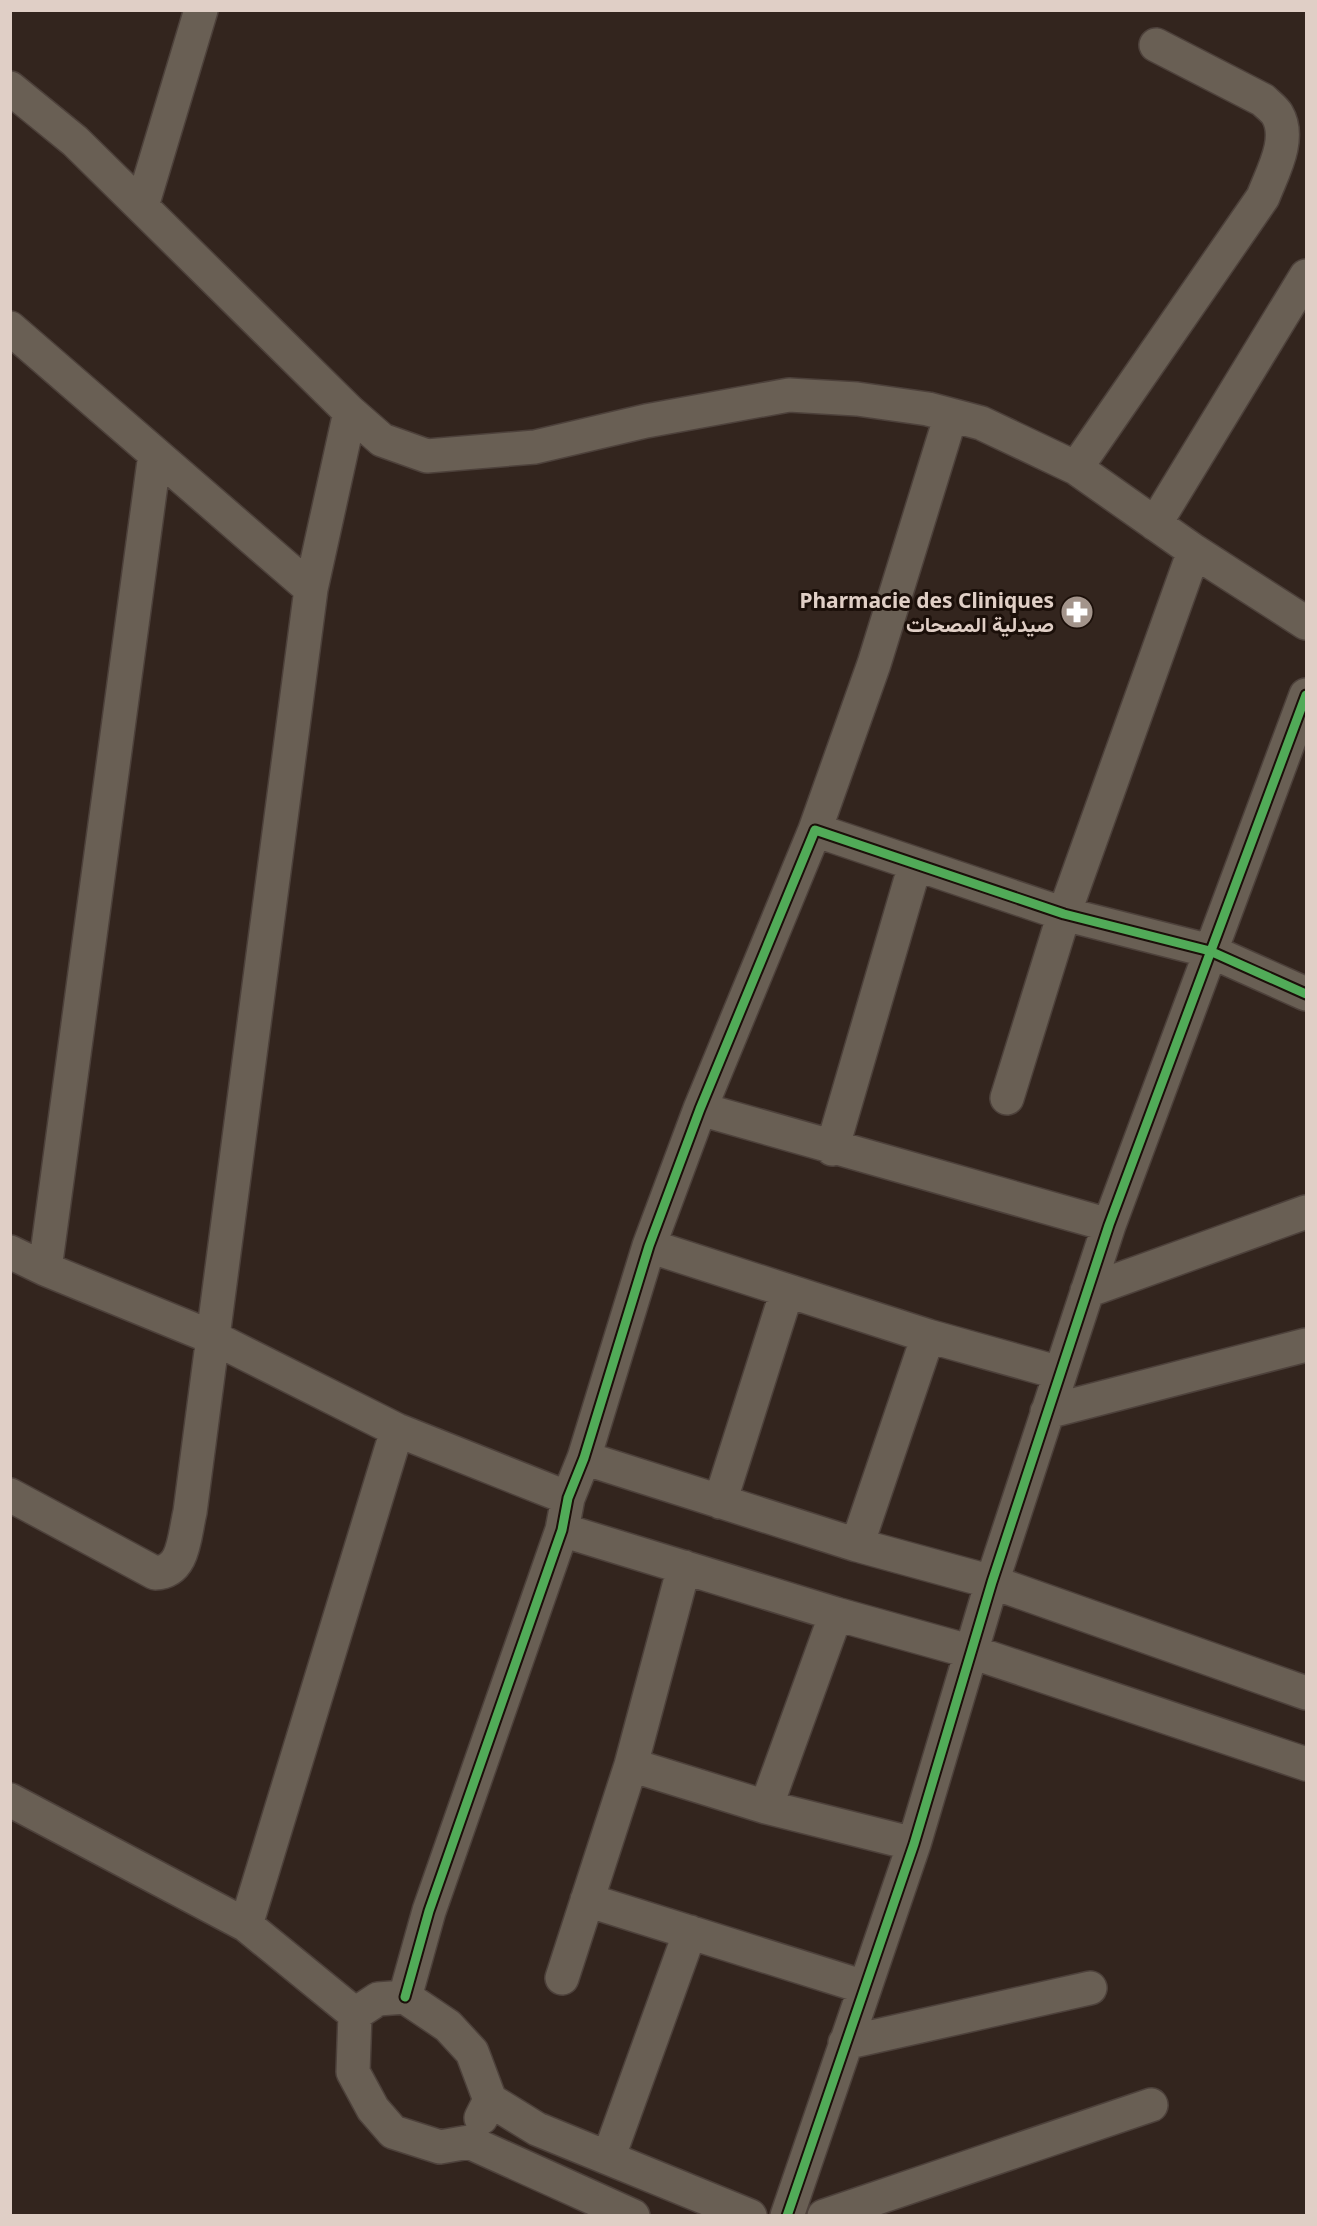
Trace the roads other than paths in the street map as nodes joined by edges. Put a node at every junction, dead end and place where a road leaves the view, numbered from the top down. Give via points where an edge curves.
1 (201, 10) edge
2 (1156, 45) dead end
3 (10, 88) edge
4 (142, 207) junction
5 (1306, 276) edge
6 (10, 328) edge
7 (350, 412) junction
8 (951, 415) junction
9 (155, 454) junction
10 (1076, 468) junction
11 (1155, 524) junction
12 (1194, 551) junction
13 (311, 589) junction
14 (1306, 623) edge
15 (1306, 695) edge
16 (815, 830) junction
17 (915, 865) junction
18 (1064, 914) junction
19 (1210, 951) junction
20 (1306, 994) edge
21 (1007, 1098) dead end
22 (700, 1110) junction
23 (832, 1149) junction
24 (1306, 1212) edge
25 (1109, 1225) junction
26 (649, 1246) junction
27 (10, 1252) edge
28 (45, 1269) junction
29 (1088, 1290) junction
30 (787, 1291) junction
31 (928, 1336) junction
32 (213, 1338) junction
33 (1306, 1345) edge
34 (1060, 1373) junction
35 (1047, 1412) junction
36 (397, 1430) junction
37 (584, 1458) junction
38 (10, 1495) edge
39 (568, 1498) junction
40 (720, 1502) junction
41 (562, 1530) junction
42 (857, 1545) junction
43 (684, 1567) junction
44 (992, 1582) junction
45 (836, 1614) junction
46 (972, 1652) junction
47 (1306, 1693) edge
48 (1306, 1764) edge
49 (631, 1765) junction
50 (10, 1800) edge
51 (766, 1807) junction
52 (914, 1844) junction
53 (587, 1900) junction
54 (246, 1925) junction
55 (690, 1932) junction
56 (562, 1978) dead end
57 (864, 1987) junction
58 (1089, 1988) dead end
59 (405, 1997) junction
60 (355, 2014) junction
61 (846, 2043) junction
62 (490, 2100) junction
63 (1151, 2105) dead end
64 (469, 2142) junction
65 (609, 2156) junction
66 (633, 2216) edge
67 (750, 2216) edge
68 (787, 2216) edge
69 (824, 2216) edge

1 - 4 street
2 - 10 street via 1263,100 1277,114 1280,152 1263,197
3 - 4 street via 75,141
4 - 7 street
5 - 11 street
6 - 9 street
7 - 8 street via 382,440 427,456 536,447 646,421 789,395 857,399
7 - 13 street
8 - 10 street via 981,423
8 - 16 street via 874,664
9 - 13 street
9 - 28 street
10 - 11 street
11 - 12 street
12 - 14 street
12 - 18 street
13 - 32 street
15 - 19 street
16 - 17 street
16 - 22 street
17 - 18 street
17 - 23 street
18 - 19 street
18 - 21 street
19 - 20 street
19 - 25 street
22 - 23 street
22 - 26 street
23 - 25 street
24 - 29 street
25 - 29 street
26 - 30 street
26 - 37 street
27 - 28 street
28 - 32 street
29 - 34 street
30 - 31 street
30 - 40 street
31 - 34 street
31 - 42 street
32 - 36 street
32 - 38 street via 190,1512 178,1563 167,1573 155,1573
33 - 35 street
34 - 35 street
35 - 44 street
36 - 39 street
36 - 54 street
37 - 39 street
37 - 40 street
39 - 41 street
40 - 42 street
41 - 43 street
41 - 59 street via 429,1911
42 - 44 street
43 - 45 street
43 - 49 street
44 - 46 street
44 - 47 street
45 - 46 street
45 - 51 street
46 - 48 street
46 - 52 street
49 - 51 street
49 - 53 street
50 - 54 street
51 - 52 street
52 - 57 street
53 - 55 street
53 - 56 street
54 - 60 street
55 - 57 street
55 - 65 street
57 - 61 street
58 - 61 street
59 - 60 street via 378,1999
59 - 62 street via 448,2026 472,2052
60 - 64 street via 353,2072 373,2109 393,2132 440,2147
61 - 68 street
62 - 64 street
62 - 65 street via 537,2129
63 - 69 street
64 - 66 street
65 - 67 street

